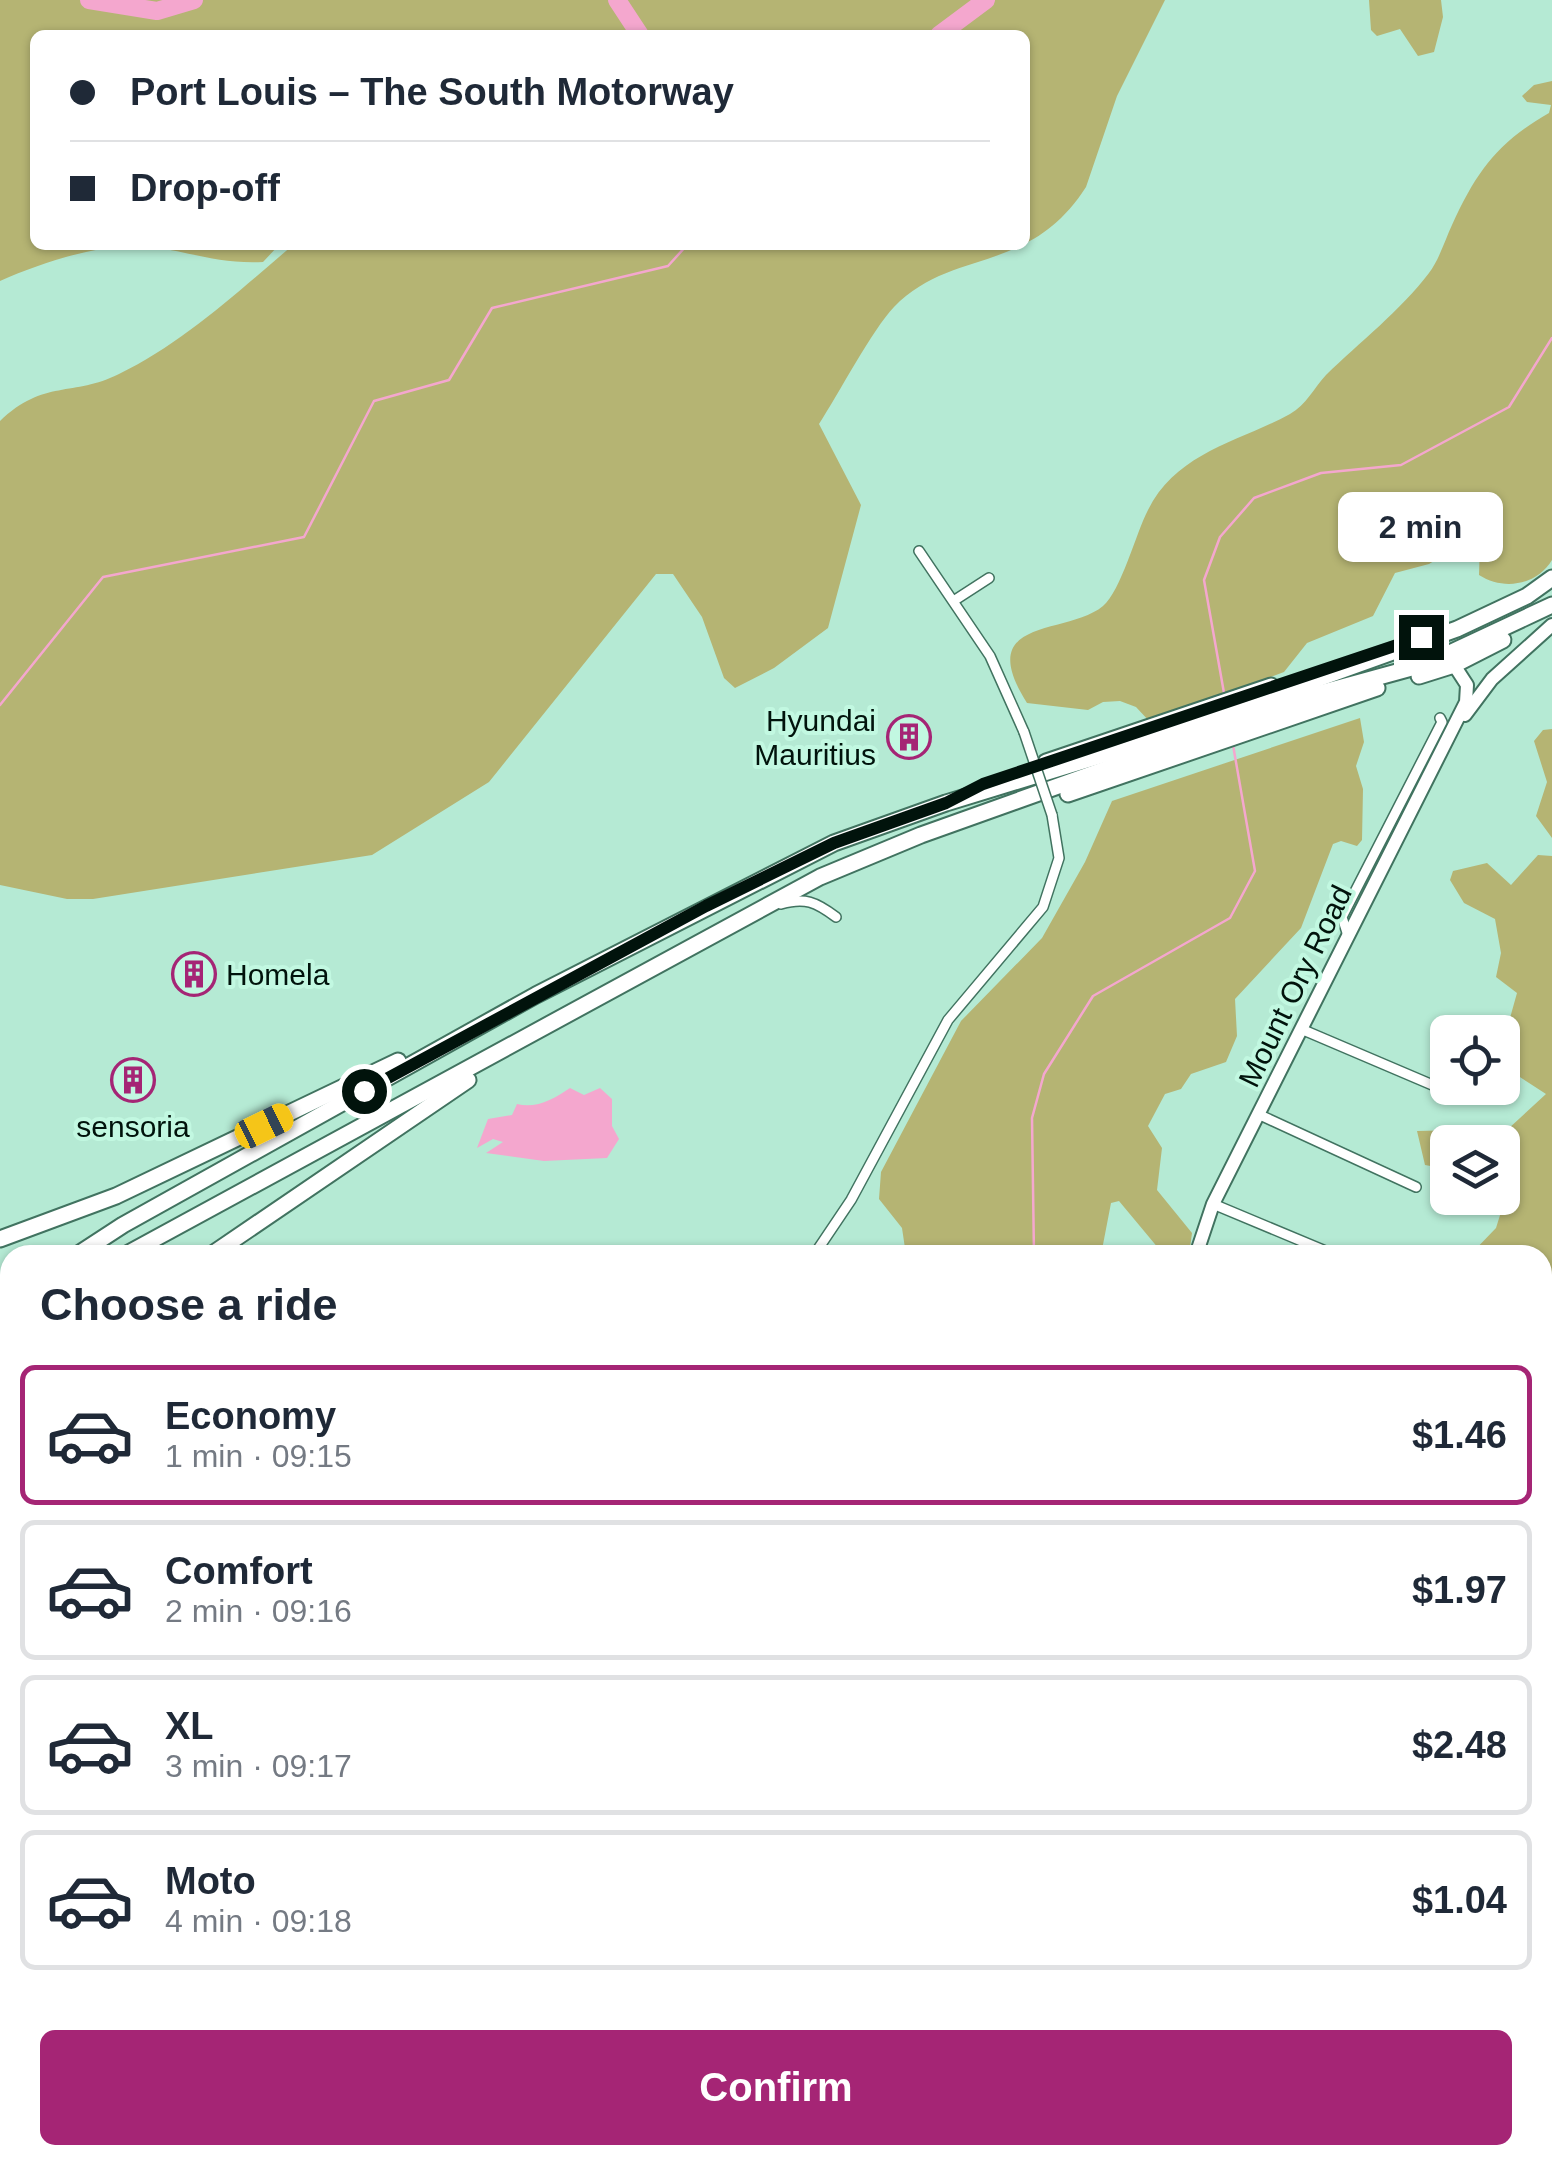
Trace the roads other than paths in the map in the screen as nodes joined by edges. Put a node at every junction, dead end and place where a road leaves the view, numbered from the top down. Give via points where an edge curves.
1 (919, 551) dead end
2 (990, 578) dead end
3 (1552, 578) edge
4 (956, 600) junction
5 (1552, 606) edge
6 (1552, 613) edge
7 (1552, 625) edge
8 (1454, 666) junction
9 (1312, 690) junction
10 (1440, 718) dead end
11 (1446, 742) junction
12 (1120, 758) junction
13 (836, 917) dead end
14 (712, 933) junction
15 (1348, 936) junction
16 (536, 995) junction
17 (1301, 1029) junction
18 (511, 1048) junction
19 (1430, 1084) edge
20 (1260, 1115) junction
21 (1416, 1188) dead end
22 (1213, 1204) junction
23 (0, 1240) edge
24 (93, 1245) edge
25 (144, 1245) edge
26 (226, 1245) edge
27 (821, 1245) edge
28 (1199, 1245) edge
29 (1311, 1245) edge

1 - 4 street
2 - 4 street
3 - 9 highway via 1456,630
4 - 27 street, bridge via 1024,732 1052,814 1058,858 1043,908 948,1020
5 - 9 highway via 1426,664
6 - 8 highway
7 - 11 main road, Mount Ory Road via 1492,679
8 - 9 highway
8 - 11 main road, Mount Ory Road via 1467,686 1466,702
9 - 12 highway
9 - 12 highway
10 - 15 street via 1342,916
11 - 15 main road, Mount Ory Road
12 - 14 highway via 820,877
12 - 16 highway via 946,803 834,843
13 - 14 street via 800,898
14 - 18 highway
15 - 17 main road, Mount Ory Road
16 - 23 highway via 116,1196
16 - 24 highway
17 - 19 street
17 - 20 main road, Mount Ory Road
18 - 25 highway
18 - 26 highway
20 - 21 street
20 - 22 main road, Mount Ory Road
22 - 28 main road, Mount Ory Road
22 - 29 street

